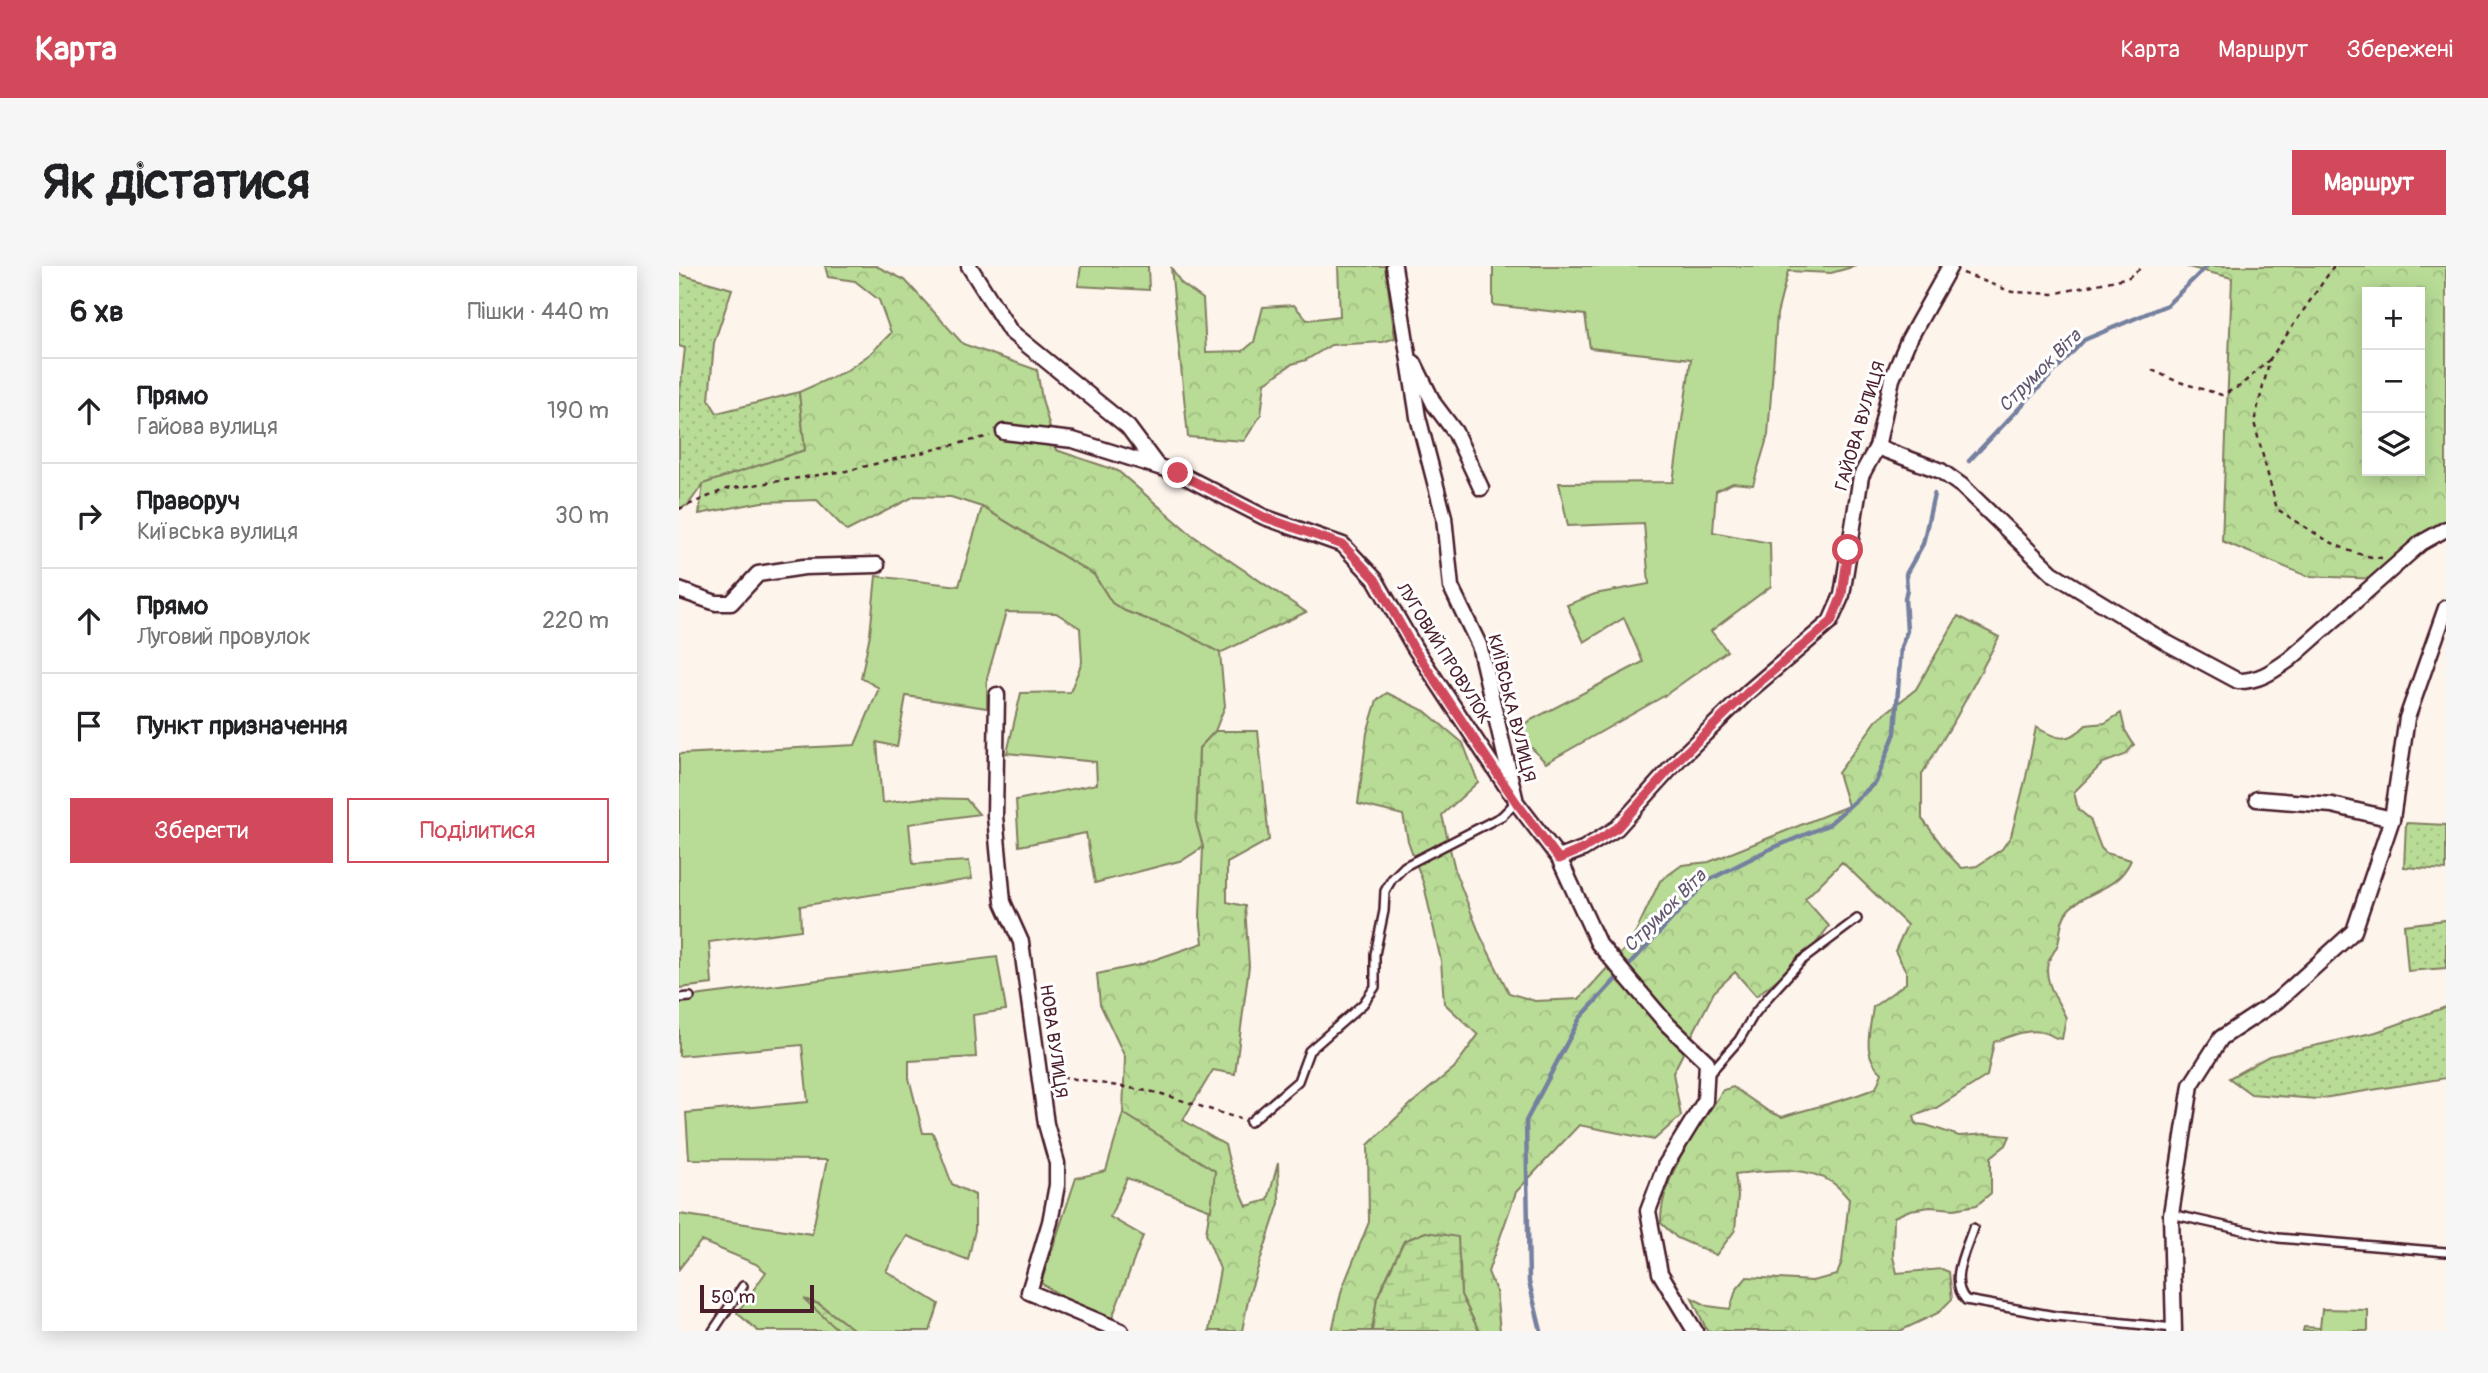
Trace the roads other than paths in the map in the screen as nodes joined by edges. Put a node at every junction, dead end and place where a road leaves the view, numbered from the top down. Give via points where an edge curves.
1 (969, 266) edge
2 (1394, 266) edge
3 (1950, 267) edge
4 (1408, 351) junction
5 (1004, 432) road end
6 (1877, 447) junction
7 (1157, 467) junction
8 (1481, 488) dead end
9 (2446, 529) edge
10 (877, 565) dead end
11 (679, 590) edge
12 (2446, 608) edge
13 (997, 695) dead end
14 (2257, 799) dead end
15 (1516, 802) junction
16 (2392, 818) junction
17 (1559, 859) junction
18 (1857, 919) dead end
19 (690, 997) dead end
20 (679, 998) edge
21 (1706, 1077) junction
22 (1250, 1122) road end
23 (2171, 1214) junction
24 (1973, 1228) dead end
25 (2446, 1252) edge
26 (743, 1286) dead end
27 (2174, 1330) edge
28 (713, 1331) edge
29 (1121, 1331) edge
30 (1695, 1331) edge

1 - 7 street via 1010,331 1128,427
2 - 4 street, КИЇВСЬКА ВУЛИЦЯ
3 - 6 street, ГАЙОВА ВУЛИЦЯ via 1892,379
4 - 8 street
4 - 15 street, КИЇВСЬКА ВУЛИЦЯ via 1418,417 1444,517 1451,587 1479,645
5 - 7 street, ЛУГОВИЙ ПРОВУЛОК via 1073,440
6 - 9 street via 1941,471 2052,573 2238,681 2267,676 2421,543
6 - 17 street, ГАЙОВА ВУЛИЦЯ via 1861,476 1842,595 1831,622 1738,702 1617,828
7 - 15 street, ЛУГОВИЙ ПРОВУЛОК via 1264,517 1343,545 1375,579 1413,647
10 - 11 street via 758,573 731,603 716,603
12 - 16 street via 2407,718
13 - 29 street, НОВА ВУЛИЦЯ via 995,816 1003,902 1021,942 1046,1124 1057,1163 1050,1222 1029,1292
14 - 16 street via 2332,805
15 - 17 street, КИЇВСЬКА ВУЛИЦЯ
15 - 22 lane via 1502,816 1405,866 1392,879 1385,891 1375,954 1375,987 1363,1004 1309,1051 1298,1081
16 - 23 street via 2354,931 2277,1001 2221,1038 2191,1085
17 - 21 street, КИЇВСЬКА ВУЛИЦЯ via 1598,943 1667,1024 1707,1062
18 - 21 lane via 1801,961
19 - 20 lane
21 - 30 street via 1705,1101 1665,1166 1648,1211 1660,1273
23 - 25 lane via 2279,1238
23 - 27 street
24 - 27 lane via 1957,1275 1966,1300
26 - 28 lane

